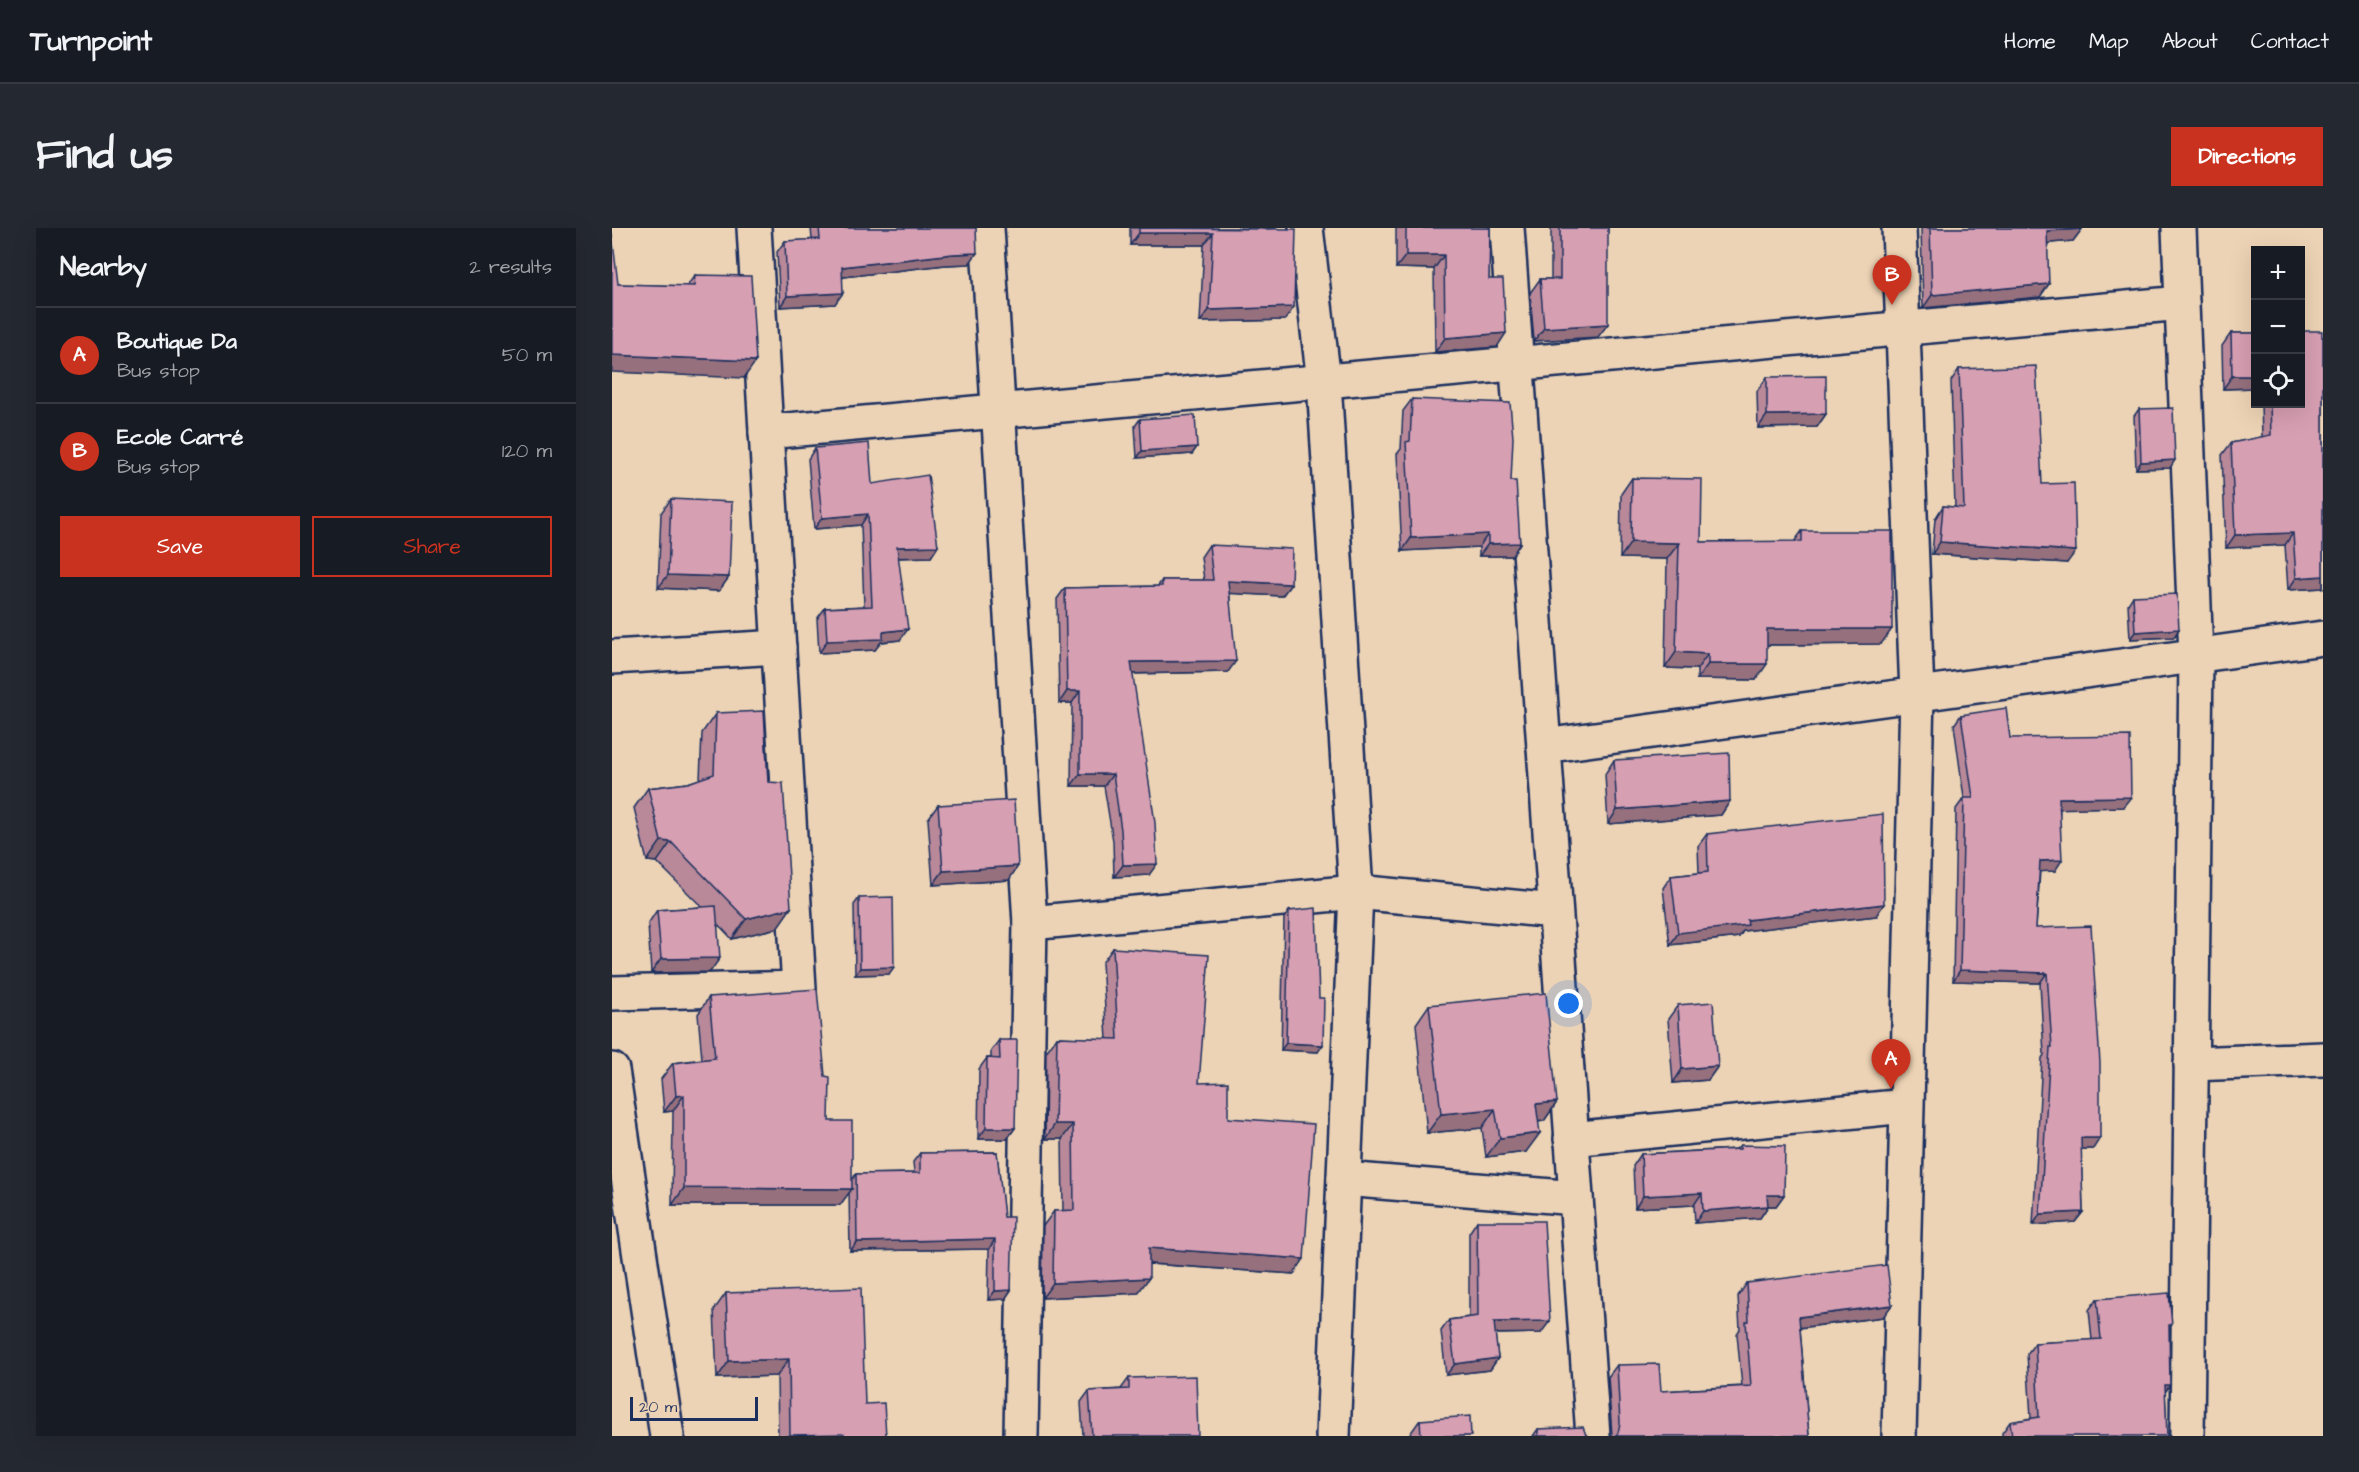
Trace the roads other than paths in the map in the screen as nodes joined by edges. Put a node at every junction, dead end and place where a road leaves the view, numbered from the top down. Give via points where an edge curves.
1 (754, 228) edge
2 (987, 228) edge
3 (1306, 228) edge
4 (1507, 228) edge
5 (1899, 228) edge
6 (2179, 228) edge
7 (2182, 303) junction
8 (1903, 329) junction
9 (1517, 364) junction
10 (1324, 381) junction
11 (1000, 411) junction
12 (766, 432) junction
13 (2323, 638) edge
14 (779, 647) junction
15 (2196, 656) junction
16 (612, 657) edge
17 (1917, 694) junction
18 (1544, 746) junction
19 (1356, 892) junction
20 (1555, 911) junction
21 (1030, 923) junction
22 (612, 993) edge
23 (2323, 1059) edge
24 (2191, 1064) junction
25 (612, 1070) edge
26 (1906, 1106) junction
27 (1571, 1139) junction
28 (1344, 1179) junction
29 (1575, 1198) junction
30 (667, 1436) edge
31 (1022, 1436) edge
32 (1333, 1436) edge
33 (1593, 1436) edge
34 (1899, 1436) edge
35 (2187, 1436) edge

1 - 12 street
2 - 11 street
3 - 10 street
4 - 9 street
5 - 8 street
6 - 7 street
7 - 8 street
7 - 15 street
8 - 9 street
8 - 17 street
9 - 10 street
9 - 18 street
10 - 11 street
10 - 19 street
11 - 12 street
11 - 21 street
12 - 14 street
13 - 15 street
14 - 16 street
14 - 22 street via 799,988
15 - 17 street
15 - 24 street
17 - 18 street
17 - 26 street
18 - 20 street
19 - 20 street
19 - 21 street
19 - 28 street
20 - 27 street
21 - 31 street
23 - 24 street
24 - 35 street
25 - 30 street
26 - 27 street
26 - 34 street
27 - 29 street
28 - 29 street
28 - 32 street
29 - 33 street

